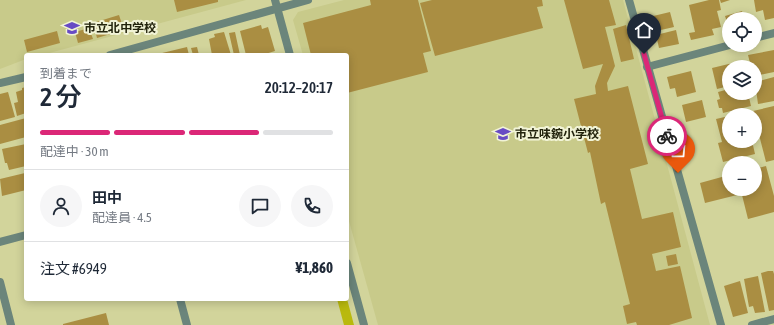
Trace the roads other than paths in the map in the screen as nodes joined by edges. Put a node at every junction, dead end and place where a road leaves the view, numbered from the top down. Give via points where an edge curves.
1 (308, 0) edge
2 (629, 0) edge
3 (276, 4) edge
4 (774, 33) edge
5 (762, 36) edge
6 (722, 47) edge
7 (119, 53) edge
8 (289, 53) edge
9 (647, 67) junction
10 (24, 78) edge
11 (0, 84) edge
12 (24, 236) edge
13 (0, 242) edge
14 (349, 270) edge
15 (0, 282) edge
16 (181, 301) edge
17 (774, 319) edge
18 (11, 325) edge
19 (187, 325) edge
20 (364, 325) edge
21 (721, 325) edge
22 (752, 325) edge

1 - 3 street
2 - 9 street
3 - 7 street
3 - 8 street
4 - 5 street
6 - 9 street
9 - 21 street
10 - 11 street
12 - 13 street
14 - 20 street
15 - 18 street
16 - 19 street
17 - 22 street

